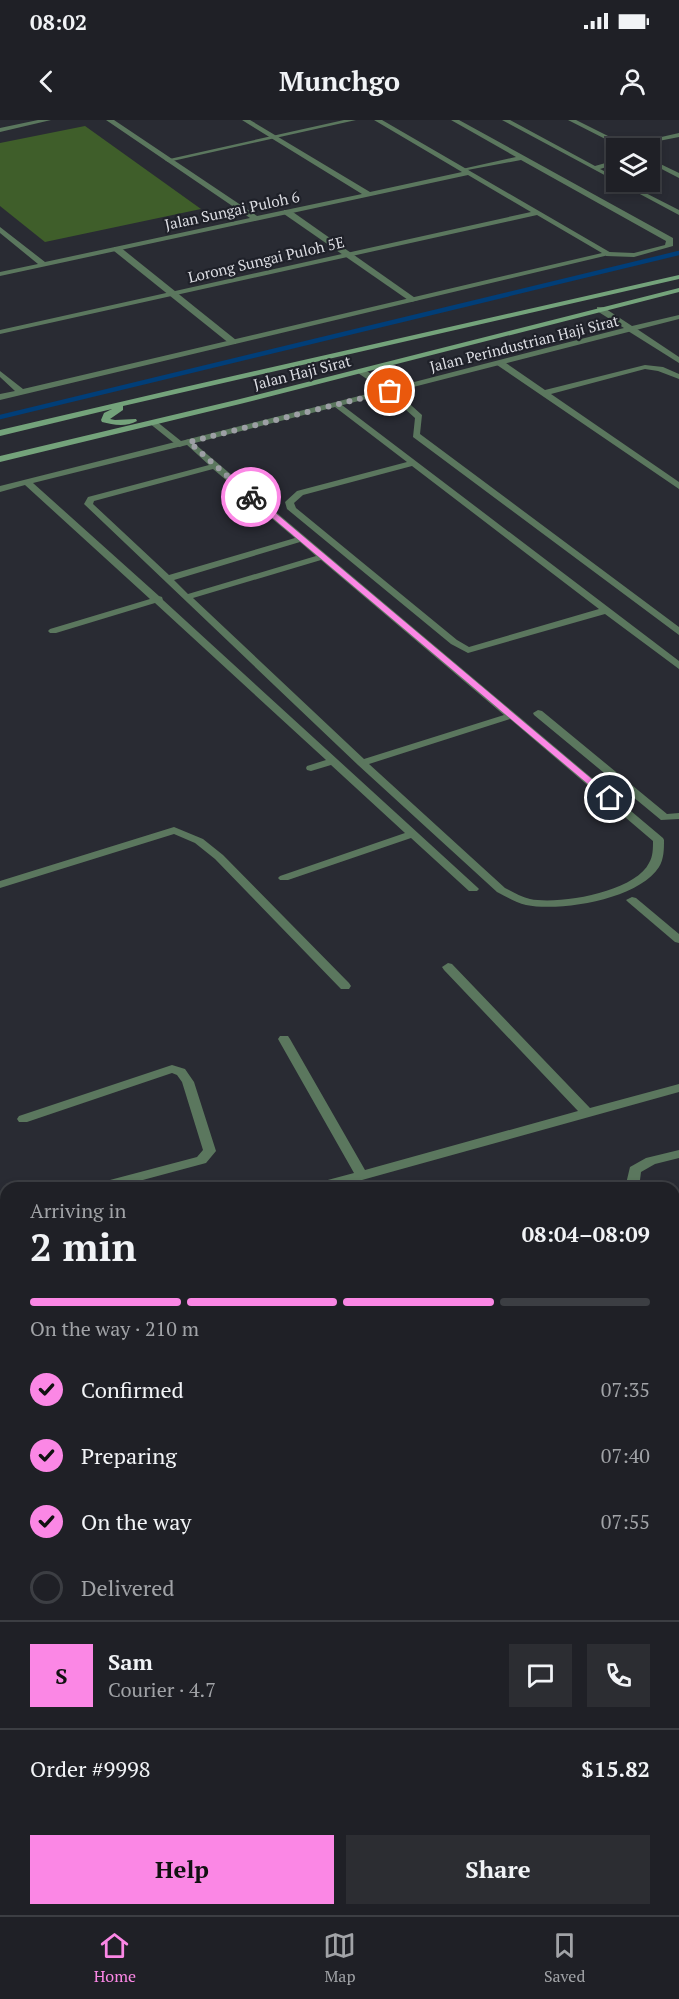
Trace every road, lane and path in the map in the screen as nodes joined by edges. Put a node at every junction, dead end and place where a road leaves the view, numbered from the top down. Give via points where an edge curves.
1 (48, 120) edge
2 (109, 120) edge
3 (245, 120) edge
4 (353, 120) edge
5 (377, 120) edge
6 (454, 120) edge
7 (505, 120) edge
8 (571, 120) edge
9 (0, 130) edge
10 (679, 135) edge
11 (274, 138) junction
12 (606, 138) edge
13 (660, 140) edge
14 (521, 158) junction
15 (168, 160) junction
16 (606, 165) edge
17 (660, 166) edge
18 (594, 168) junction
19 (467, 172) junction
20 (606, 174) edge
21 (679, 176) edge
22 (639, 192) edge
23 (369, 195) junction
24 (287, 212) junction
25 (538, 213) junction
26 (679, 213) edge
27 (256, 219) junction
28 (0, 229) edge
29 (117, 249) junction
30 (609, 254) junction
31 (348, 255) junction
32 (44, 265) junction
33 (0, 274) edge
34 (679, 277) edge
35 (679, 290) edge
36 (172, 294) junction
37 (414, 300) junction
38 (600, 309) junction
39 (679, 317) edge
40 (631, 329) junction
41 (0, 332) edge
42 (233, 342) junction
43 (679, 350) edge
44 (667, 353) junction
45 (679, 362) edge
46 (500, 363) junction
47 (361, 371) junction
48 (0, 373) edge
49 (679, 377) edge
50 (176, 391) junction
51 (390, 391) junction
52 (21, 392) junction
53 (545, 393) junction
54 (0, 397) edge
55 (237, 402) junction
56 (338, 405) junction
57 (153, 423) junction
58 (0, 433) edge
59 (189, 442) junction
60 (179, 444) junction
61 (0, 459) edge
62 (414, 463) junction
63 (215, 466) junction
64 (27, 483) junction
65 (679, 486) edge
66 (0, 489) edge
67 (300, 539) junction
68 (322, 557) junction
69 (167, 579) junction
70 (187, 597) junction
71 (159, 599) junction
72 (604, 611) junction
73 (53, 632) dead end
74 (679, 632) edge
75 (679, 666) edge
76 (538, 713) dead end
77 (513, 715) junction
78 (332, 761) junction
79 (362, 763) junction
80 (311, 768) dead end
81 (679, 816) edge
82 (413, 834) junction
83 (284, 878) dead end
84 (0, 885) edge
85 (473, 889) dead end
86 (632, 900) dead end
87 (679, 940) edge
88 (448, 967) dead end
89 (345, 986) dead end
90 (284, 1039) dead end
91 (679, 1088) edge
92 (587, 1113) junction
93 (23, 1119) dead end
94 (679, 1154) edge
95 (362, 1176) junction
96 (118, 1182) edge
97 (338, 1182) edge
98 (633, 1182) edge

1 - 9 street
2 - 15 street
3 - 11 street
4 - 11 street
5 - 19 street
6 - 14 street
7 - 18 street
8 - 12 street
10 - 13 street
11 - 15 street
11 - 23 street
14 - 19 street, Jalan Sungai Puloh 6
14 - 30 street via 670,240 669,246 643,253
15 - 27 street
16 - 18 street
17 - 21 street
18 - 20 street
19 - 23 street, Jalan Sungai Puloh 6
19 - 25 street
22 - 26 street
23 - 24 street, Jalan Sungai Puloh 6
24 - 27 street, Jalan Sungai Puloh 6
24 - 31 street
25 - 30 street
25 - 31 street, Lorong Sungai Puloh 5E
27 - 29 street, Jalan Sungai Puloh 6
28 - 32 street
29 - 32 street, Jalan Sungai Puloh 6
29 - 36 street
30 - 37 street
31 - 36 street, Lorong Sungai Puloh 5E
31 - 37 street
32 - 33 street, Jalan Sungai Puloh 6
34 - 50 main road, Jalan Haji Sirat
35 - 38 main road, Jalan Haji Sirat
36 - 41 street, Lorong Sungai Puloh 5E
36 - 42 street
37 - 42 street
38 - 40 street, Jalan Perindustrian Haji Sirat
38 - 47 main road, Jalan Haji Sirat
39 - 40 street, Jalan Perindustrian Haji Sirat
40 - 44 street
40 - 46 street, Jalan Perindustrian Haji Sirat
42 - 52 street
43 - 44 street
44 - 45 street
46 - 51 street, Jalan Perindustrian Haji Sirat
46 - 53 street
47 - 51 street
47 - 55 main road, Jalan Haji Sirat
48 - 52 street
49 - 53 street via 645,366
50 - 55 main road via 117,410 105,420 135,421
50 - 58 main road, Jalan Haji Sirat
51 - 56 street, Jalan Perindustrian Haji Sirat
51 - 74 street via 419,417 416,435
52 - 54 street
53 - 65 street
55 - 57 main road, Jalan Haji Sirat
56 - 59 street, Jalan Perindustrian Haji Sirat
56 - 62 street
57 - 60 street
57 - 61 main road, Jalan Haji Sirat
59 - 60 street, Jalan Perindustrian Haji Sirat
59 - 63 street
60 - 64 street, Jalan Perindustrian Haji Sirat
62 - 72 street
62 - 72 street via 300,493 289,501 292,509 453,642 468,650
63 - 67 street
63 - 69 street via 122,489 91,499 88,504
64 - 66 street, Jalan Perindustrian Haji Sirat
64 - 71 street
67 - 68 street
67 - 69 street
68 - 70 street
68 - 77 street
69 - 70 street
70 - 79 street
71 - 73 street
71 - 78 street
72 - 75 street
76 - 81 street via 665,818
77 - 79 street
77 - 79 street via 659,840 652,869 637,883 558,904 527,903 501,890
78 - 80 street
78 - 82 street
82 - 83 street
82 - 85 street
84 - 89 street via 174,830 190,834 216,852
86 - 87 street
88 - 92 street
90 - 95 street
91 - 92 street
92 - 95 street
93 - 96 street via 172,1068 181,1072 188,1082 210,1151 201,1160
94 - 98 street via 635,1170
95 - 97 street

